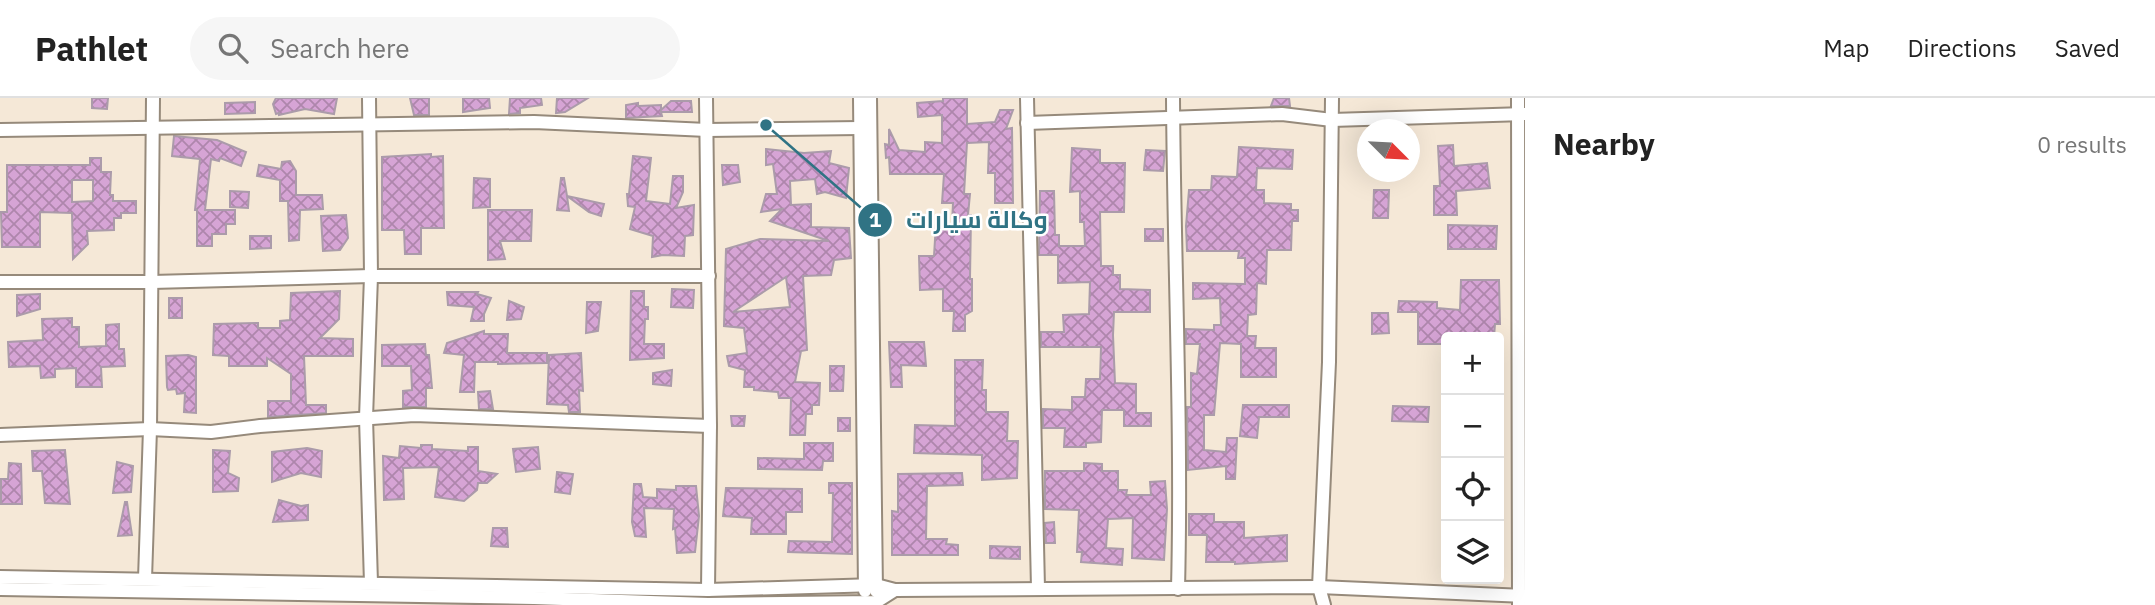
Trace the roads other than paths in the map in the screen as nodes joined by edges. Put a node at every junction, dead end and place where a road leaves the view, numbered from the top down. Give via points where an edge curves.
1 (153, 98) edge
2 (369, 98) edge
3 (706, 98) edge
4 (860, 98) edge
5 (870, 98) edge
6 (1027, 98) edge
7 (1173, 98) edge
8 (1332, 98) edge
9 (1518, 98) edge
10 (1522, 114) edge
11 (1173, 117) junction
12 (1332, 120) junction
13 (1027, 123) junction
14 (370, 126) junction
15 (152, 128) junction
16 (860, 128) junction
17 (0, 130) edge
18 (707, 130) junction
19 (371, 276) junction
20 (709, 276) junction
21 (0, 282) edge
22 (152, 282) junction
23 (366, 418) junction
24 (710, 426) junction
25 (1522, 428) edge
26 (150, 429) junction
27 (0, 435) edge
28 (0, 577) edge
29 (145, 579) junction
30 (371, 583) junction
31 (870, 585) junction
32 (1319, 587) junction
33 (1038, 588) junction
34 (0, 589) edge
35 (1178, 589) junction
36 (708, 590) junction
37 (895, 590) junction
38 (178, 599) edge
39 (1521, 599) edge
40 (534, 602) edge
41 (871, 603) edge
42 (708, 604) edge
43 (1324, 605) edge

1 - 15 street
2 - 14 street
3 - 18 street
4 - 16 street
5 - 31 street
6 - 13 street
7 - 11 street
8 - 12 street
9 - 10 street
10 - 12 street
10 - 25 street
11 - 12 street via 1282,114
11 - 13 street
11 - 35 street via 1181,471
12 - 32 street via 1329,362
13 - 33 street
14 - 15 street
14 - 18 street via 534,122
14 - 19 street
15 - 17 street
15 - 22 street
16 - 18 street
16 - 31 street
18 - 20 street
19 - 20 street
19 - 22 street
19 - 23 street
20 - 24 street
21 - 22 street
22 - 26 street
23 - 24 street via 468,416
23 - 26 street via 211,432
23 - 30 street
24 - 36 street
25 - 39 street
26 - 27 street
26 - 29 street
28 - 29 street
29 - 30 street
30 - 36 street
31 - 36 street
31 - 37 street
31 - 41 street
32 - 35 street
32 - 39 street
32 - 43 street
33 - 35 street
33 - 37 street
34 - 38 street
37 - 41 street
38 - 40 street
40 - 42 street
41 - 42 street

